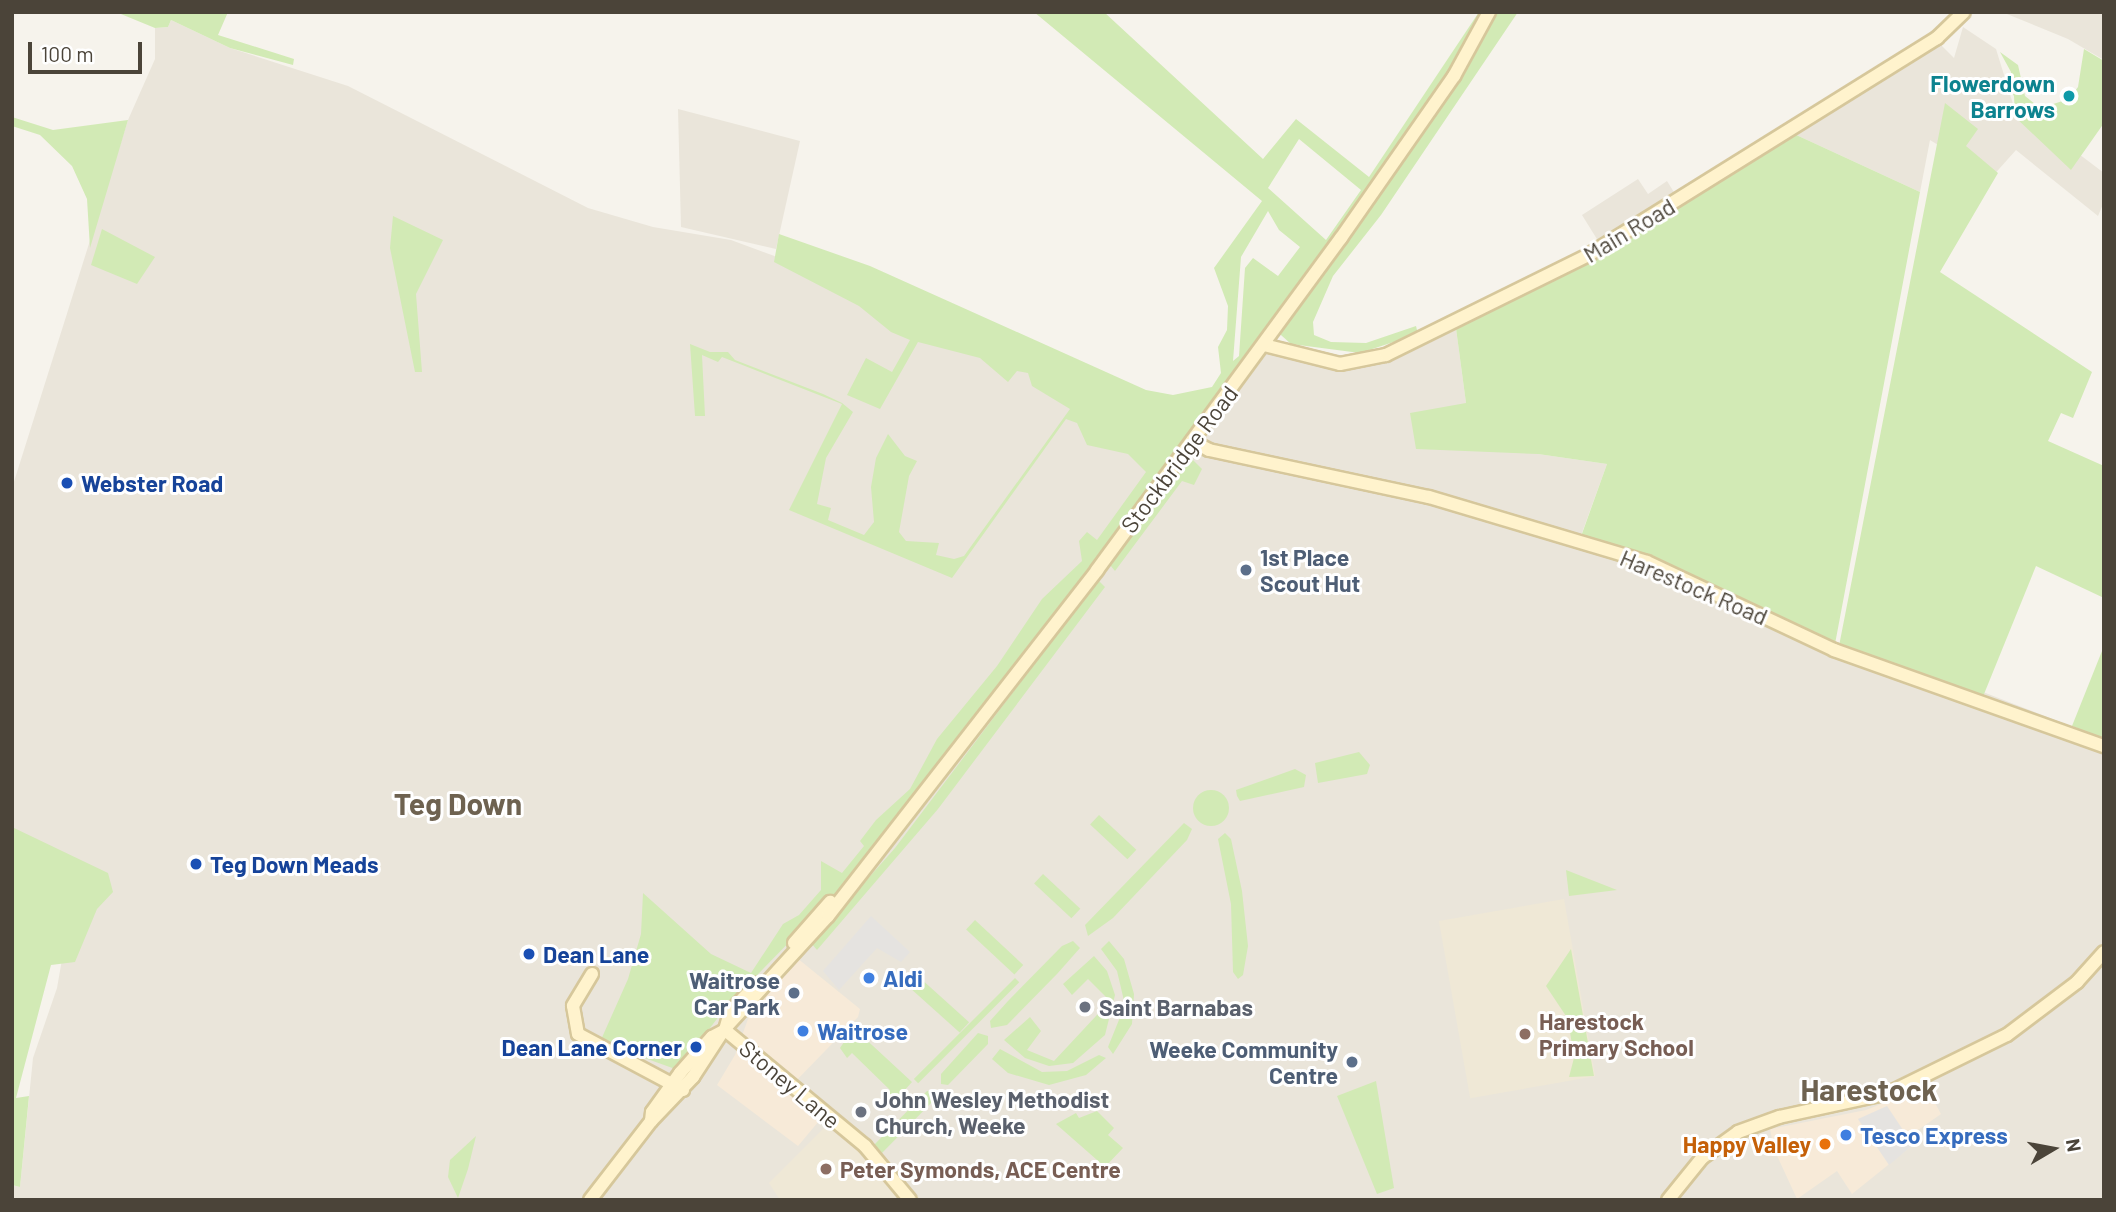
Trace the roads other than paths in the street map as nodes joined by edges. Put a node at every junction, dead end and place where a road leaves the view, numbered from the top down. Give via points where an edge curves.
1 (1489, 12) edge
2 (1964, 12) edge
3 (1264, 345) junction
4 (1192, 441) junction
5 (2104, 746) edge
6 (2104, 952) edge
7 (592, 974) dead end
8 (724, 1030) junction
9 (678, 1086) junction
10 (590, 1200) edge
11 (910, 1200) edge
12 (1668, 1200) edge

1 - 3 street, Stockbridge Road via 1454,76
2 - 3 street, Main Road via 1937,38 1590,254 1390,353 1340,364
3 - 4 street, Stockbridge Road
4 - 5 street, Harestock Road via 1274,465 1429,497 1647,562 1834,650
4 - 8 street, Stockbridge Road via 828,916
6 - 12 street via 2059,997 2007,1035 1889,1093 1738,1132 1702,1158
7 - 9 street via 573,1006 578,1034
8 - 9 street, Stockbridge Road via 712,1037
8 - 11 street, Stoney Lane via 865,1146
9 - 10 street, Stockbridge Road via 652,1112 651,1121

